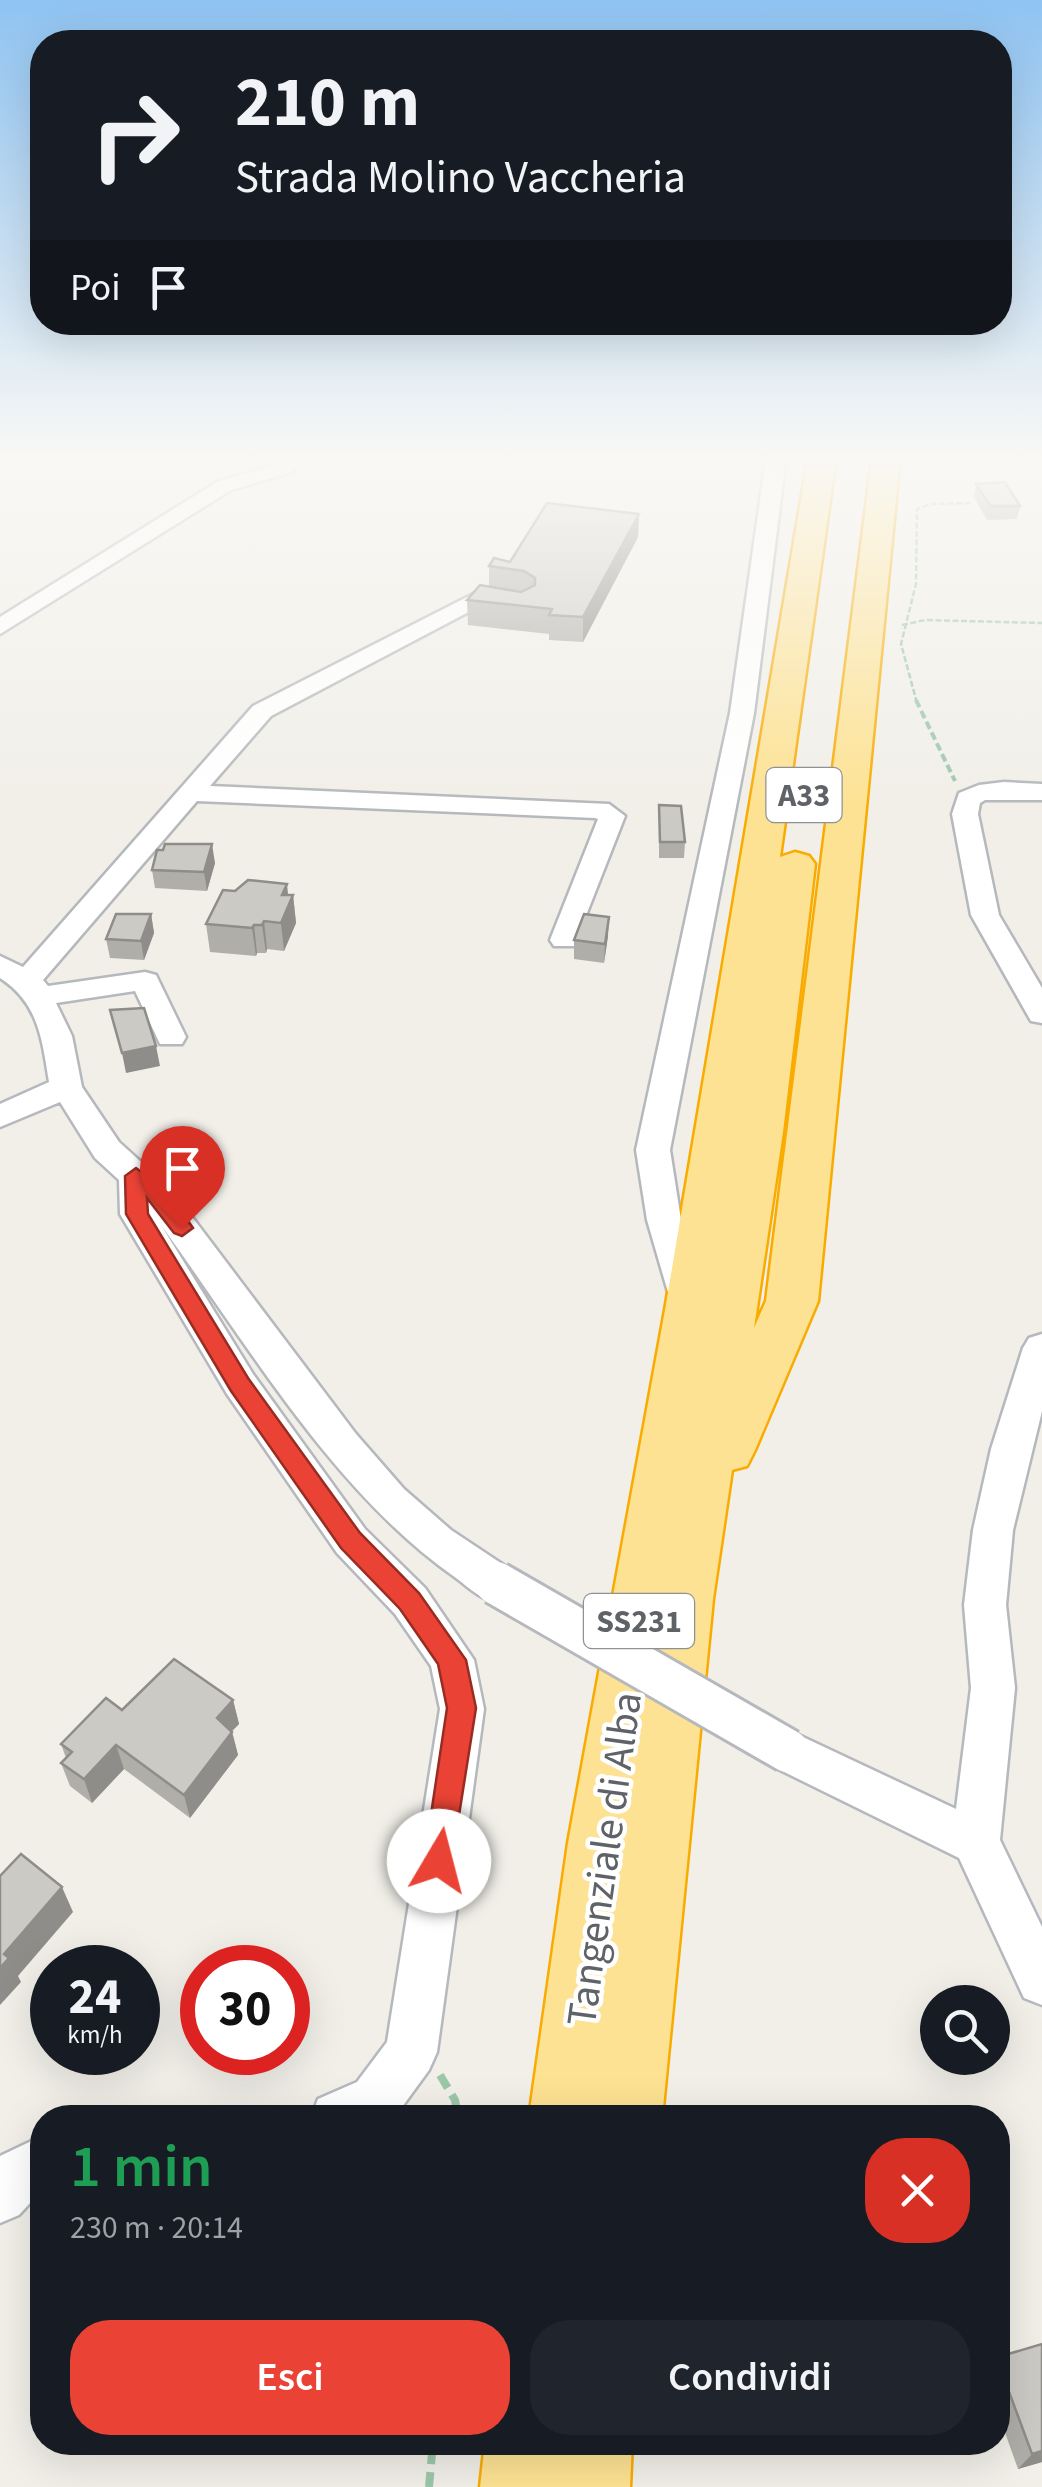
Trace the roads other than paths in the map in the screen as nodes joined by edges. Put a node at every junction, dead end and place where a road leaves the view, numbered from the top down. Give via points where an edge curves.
1 (85, 574) edge
2 (759, 574) edge
3 (808, 574) edge
4 (828, 574) edge
5 (873, 574) edge
6 (522, 606) edge
7 (0, 628) edge
8 (1042, 792) edge
9 (188, 793) junction
10 (564, 940) dead end
11 (22, 980) edge
12 (1042, 1014) edge
13 (171, 1037) dead end
14 (66, 1088) junction
15 (0, 1116) edge
16 (740, 1129) junction
17 (136, 1176) junction
18 (691, 1310) junction
19 (1042, 1348) edge
20 (683, 1599) junction
21 (976, 1842) junction
22 (1042, 1980) edge
23 (364, 2105) edge
24 (570, 2105) edge
25 (625, 2105) edge
26 (30, 2168) edge
27 (0, 2196) edge
28 (526, 2455) edge
29 (589, 2455) edge
30 (523, 2487) edge
31 (588, 2487) edge

1 - 7 street
2 - 18 street via 742,712 653,1150 664,1220
3 - 16 highway, A33
4 - 16 highway, A33
5 - 20 highway via 792,1302 731,1438
6 - 9 street via 477,599 262,711
8 - 12 street via 979,793 968,800 966,814 985,915
9 - 10 street via 600,810 612,816
9 - 11 street
11 - 13 street via 145,981
11 - 14 street via 58,1036
14 - 15 street
14 - 17 street via 107,1150
16 - 18 highway, Tangenziale di Alba / SS231
16 - 20 highway, SS231
17 - 21 street, bridge via 159,1196 342,1445 390,1502 436,1542 788,1751
17 - 23 street via 137,1214 240,1384 351,1540 410,1601 452,1660 462,1708 412,2052
18 - 24 highway, Tangenziale di Alba / SS231 via 602,1844
19 - 21 street via 993,1530 984,1605 993,1688
20 - 25 highway, SS231
21 - 22 street
26 - 27 street
28 - 30 highway
29 - 31 highway

